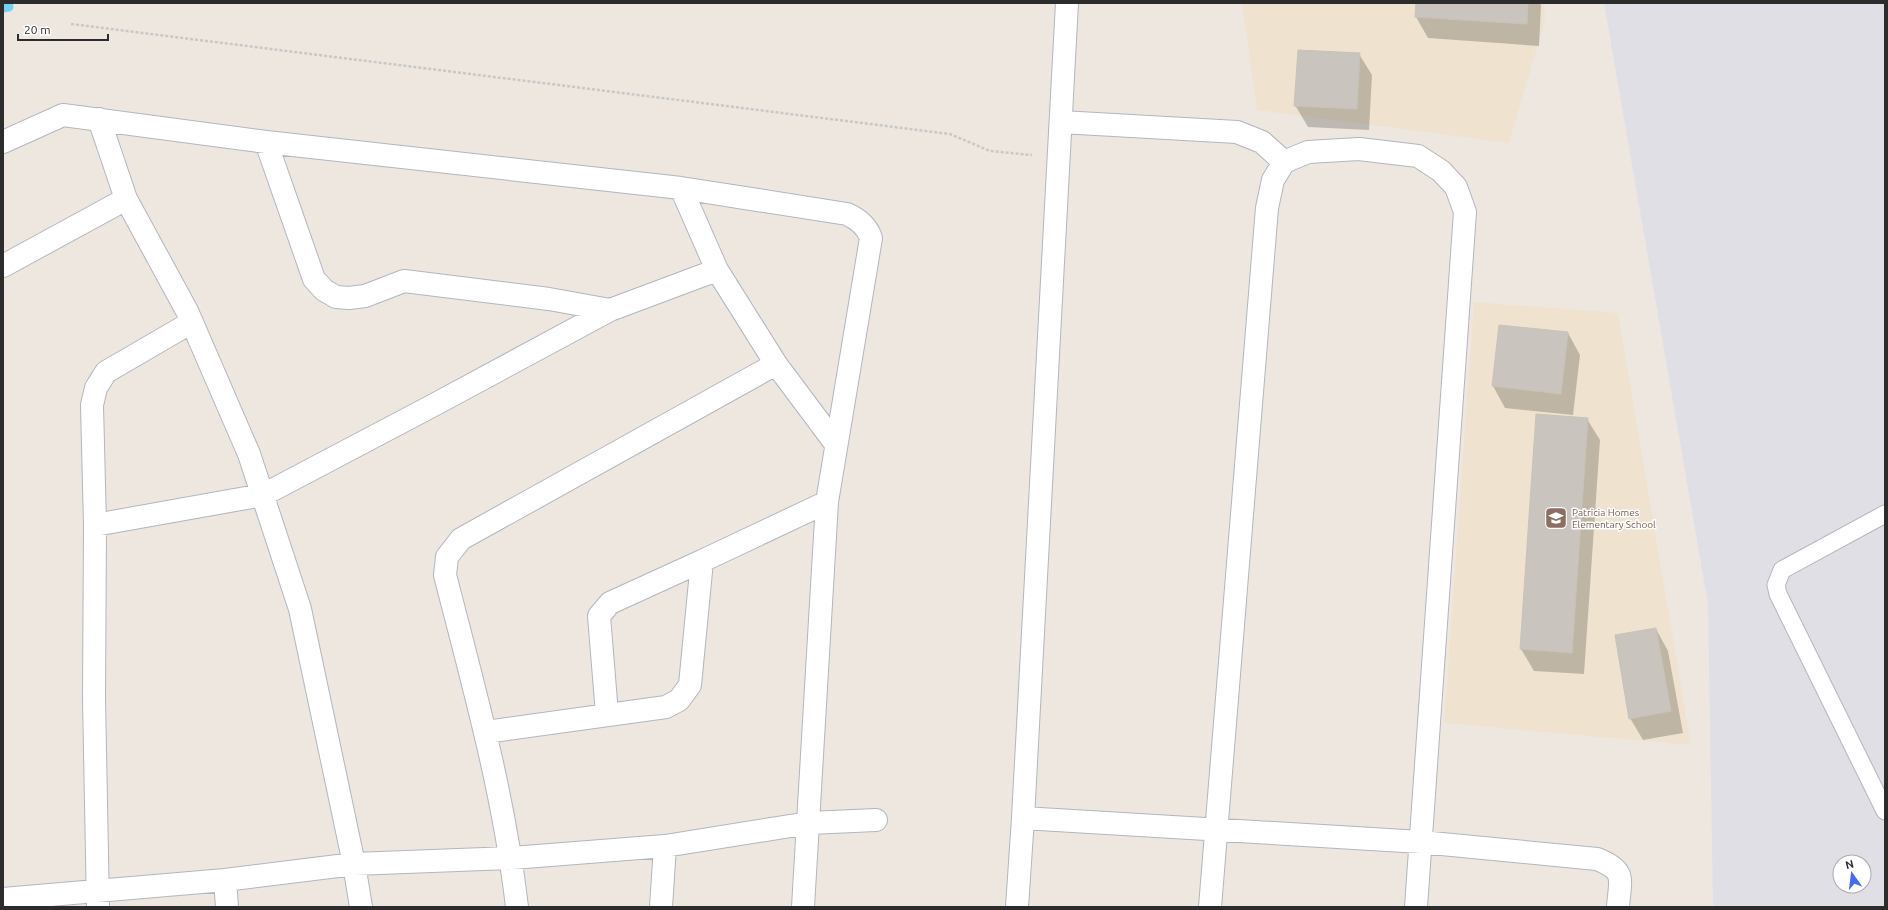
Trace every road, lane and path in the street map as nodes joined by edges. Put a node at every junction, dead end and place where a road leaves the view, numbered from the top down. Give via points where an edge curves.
1 (1067, 3) edge
2 (71, 24) dead end
3 (99, 119) junction
4 (1061, 122) junction
5 (3, 142) edge
6 (266, 142) junction
7 (1059, 158) junction
8 (1284, 162) junction
9 (681, 188) junction
10 (126, 199) junction
11 (3, 266) edge
12 (717, 270) junction
13 (610, 310) junction
14 (192, 322) junction
15 (776, 364) junction
16 (836, 443) junction
17 (263, 495) junction
18 (827, 502) junction
19 (1885, 514) edge
20 (94, 525) junction
21 (702, 561) junction
22 (607, 714) junction
23 (486, 732) junction
24 (1885, 811) edge
25 (1023, 818) junction
26 (876, 820) dead end
27 (809, 823) junction
28 (1216, 829) junction
29 (1421, 842) junction
30 (665, 846) junction
31 (512, 858) junction
32 (354, 864) junction
33 (225, 880) junction
34 (3, 899) edge
35 (98, 899) edge
36 (226, 907) edge
37 (361, 907) edge
38 (517, 907) edge
39 (661, 907) edge
40 (803, 907) edge
41 (1016, 907) edge
42 (1210, 907) edge
43 (1416, 907) edge
44 (1618, 907) edge

1 - 4 street
2 - 7 path via 950,134 990,151
3 - 5 street via 63,115
3 - 6 street
3 - 10 street
4 - 7 street
4 - 8 street via 1237,132 1262,142
6 - 9 street
6 - 13 street via 314,279 324,290 336,297 365,296 404,281 549,299
7 - 25 street
8 - 28 street via 1273,180 1267,208
8 - 29 street via 1308,152 1331,149 1359,149 1418,156 1441,171 1456,187 1465,212
9 - 12 street
9 - 16 street via 847,214 855,217 868,230 870,238
10 - 11 street
10 - 14 street
12 - 13 street
12 - 15 street
13 - 17 street
14 - 17 street via 249,454
14 - 20 street via 106,372 96,388 92,405
15 - 16 street
15 - 23 street via 461,539 447,557 445,575
16 - 18 street
17 - 20 street
17 - 32 street via 300,609
18 - 21 street
18 - 27 street
19 - 24 lane via 1782,570 1776,585 1778,594
20 - 35 street
21 - 22 street via 610,603 599,616
21 - 22 street via 690,685 679,700 666,707
22 - 23 street
23 - 31 street
25 - 28 street
25 - 41 street
26 - 27 street
27 - 30 street
27 - 40 street
28 - 29 street
28 - 42 street
29 - 43 street
29 - 44 street via 1597,859 1610,864 1621,876
30 - 31 street
30 - 39 street
31 - 32 street
31 - 38 street
32 - 33 street
32 - 37 street
33 - 35 street
33 - 36 street
34 - 35 street

